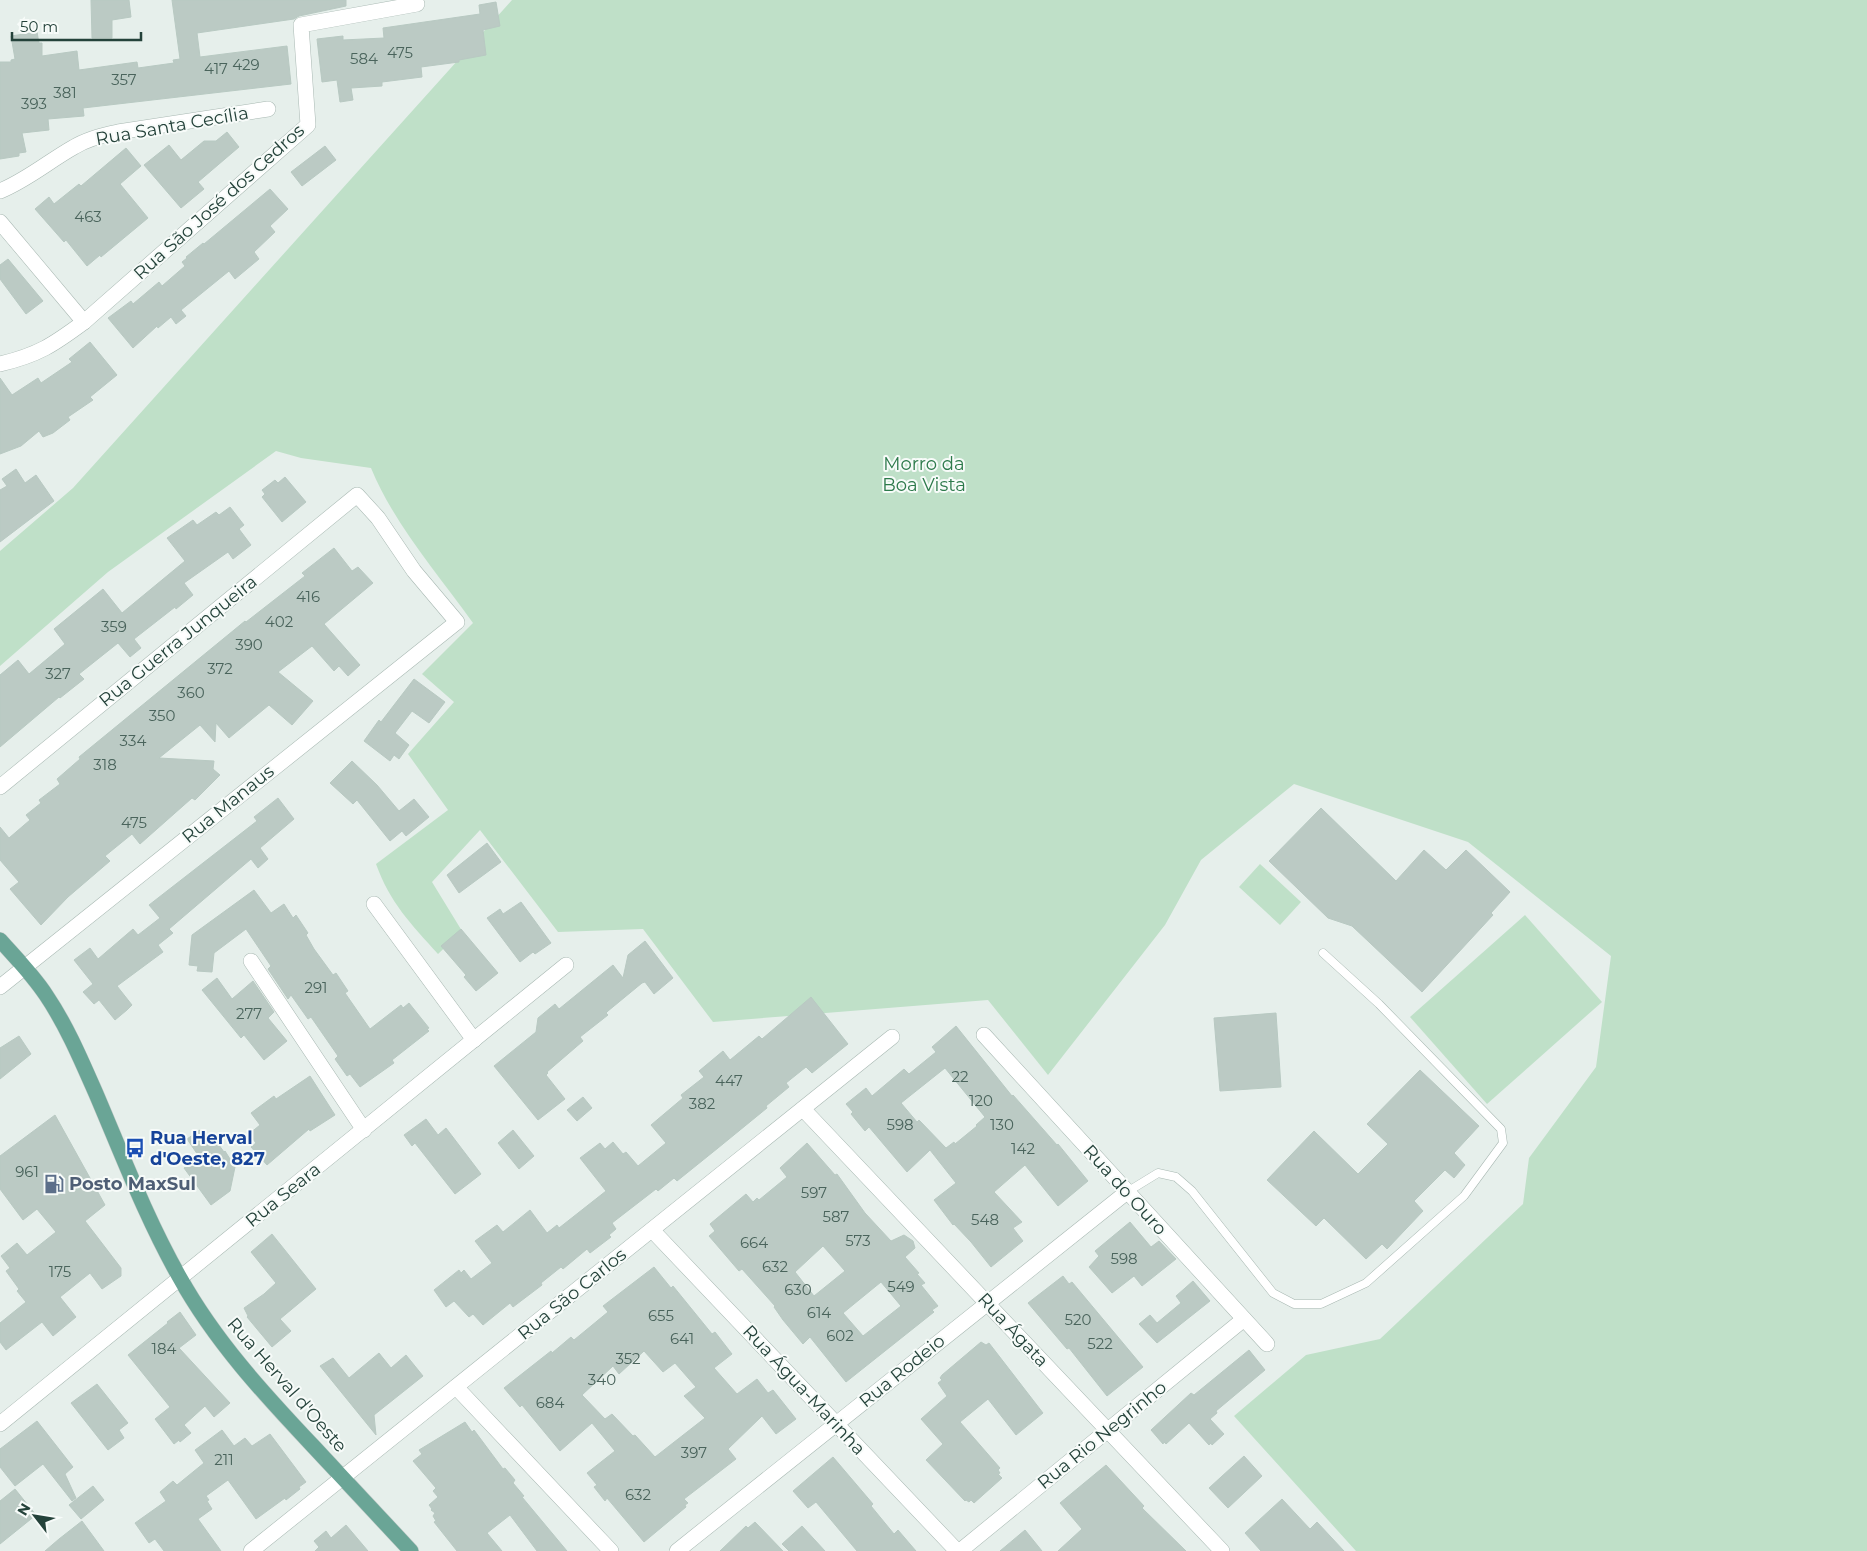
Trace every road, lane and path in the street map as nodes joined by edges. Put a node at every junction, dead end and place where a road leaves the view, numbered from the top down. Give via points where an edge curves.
1 (417, 4) dead end
2 (268, 109) dead end
3 (0, 191) edge
4 (0, 222) edge
5 (84, 322) junction
6 (0, 364) edge
7 (357, 495) joint
8 (0, 787) edge
9 (374, 904) dead end
10 (0, 940) edge
11 (1323, 953) dead end
12 (251, 961) dead end
13 (566, 966) dead end
14 (25, 967) junction
15 (0, 987) edge
16 (984, 1035) dead end
17 (892, 1037) dead end
18 (474, 1040) junction
19 (803, 1109) junction
20 (364, 1130) junction
21 (1127, 1192) junction
22 (652, 1230) junction
23 (180, 1279) junction
24 (987, 1303) junction
25 (1244, 1319) junction
26 (1267, 1344) dead end
27 (456, 1387) junction
28 (0, 1424) edge
29 (836, 1424) junction
30 (1108, 1430) junction
31 (342, 1478) junction
32 (251, 1551) edge
33 (411, 1551) edge
34 (611, 1551) edge
35 (677, 1551) edge
36 (958, 1551) edge
37 (1222, 1551) edge

1 - 5 street, Rua São José dos Cedros via 301,25 308,125
2 - 3 street, Rua Santa Cecília via 97,137 75,146
4 - 5 street
5 - 6 street, Rua São José dos Cedros via 46,349
7 - 8 street, Rua Guerra Junqueira
7 - 14 street, Rua Manaus via 457,622
9 - 18 street
10 - 14 main road, Rua Herval d'Oeste
11 - 21 lane via 1501,1129 1503,1143 1464,1196 1366,1283 1321,1304 1294,1304 1273,1294 1192,1191 1176,1177 1158,1173
12 - 20 street
13 - 18 street, Rua Seara
14 - 15 street, Rua Manaus
14 - 23 main road, Rua Herval d'Oeste via 47,996 73,1043 149,1218
16 - 21 street, Rua do Ouro
17 - 19 street, Rua São Carlos
18 - 20 street, Rua Seara
19 - 22 street, Rua São Carlos
19 - 24 street, Rua Ágata
20 - 23 street, Rua Seara
21 - 24 street, Rua Rodeio
21 - 25 street, Rua do Ouro
22 - 27 street, Rua São Carlos
22 - 29 street, Rua Água-Marinha
23 - 28 street, Rua Seara
23 - 31 main road, Rua Herval d'Oeste via 234,1358
24 - 29 street, Rua Rodeio
24 - 30 street, Rua Ágata
25 - 26 street, Rua do Ouro
25 - 30 street, Rua Rio Negrinho
27 - 31 street, Rua São Carlos
27 - 34 street
29 - 35 street, Rua Rodeio
29 - 36 street, Rua Água-Marinha
30 - 36 street, Rua Rio Negrinho
30 - 37 street, Rua Ágata
31 - 32 street, Rua São Carlos
31 - 33 main road, Rua Herval d'Oeste

